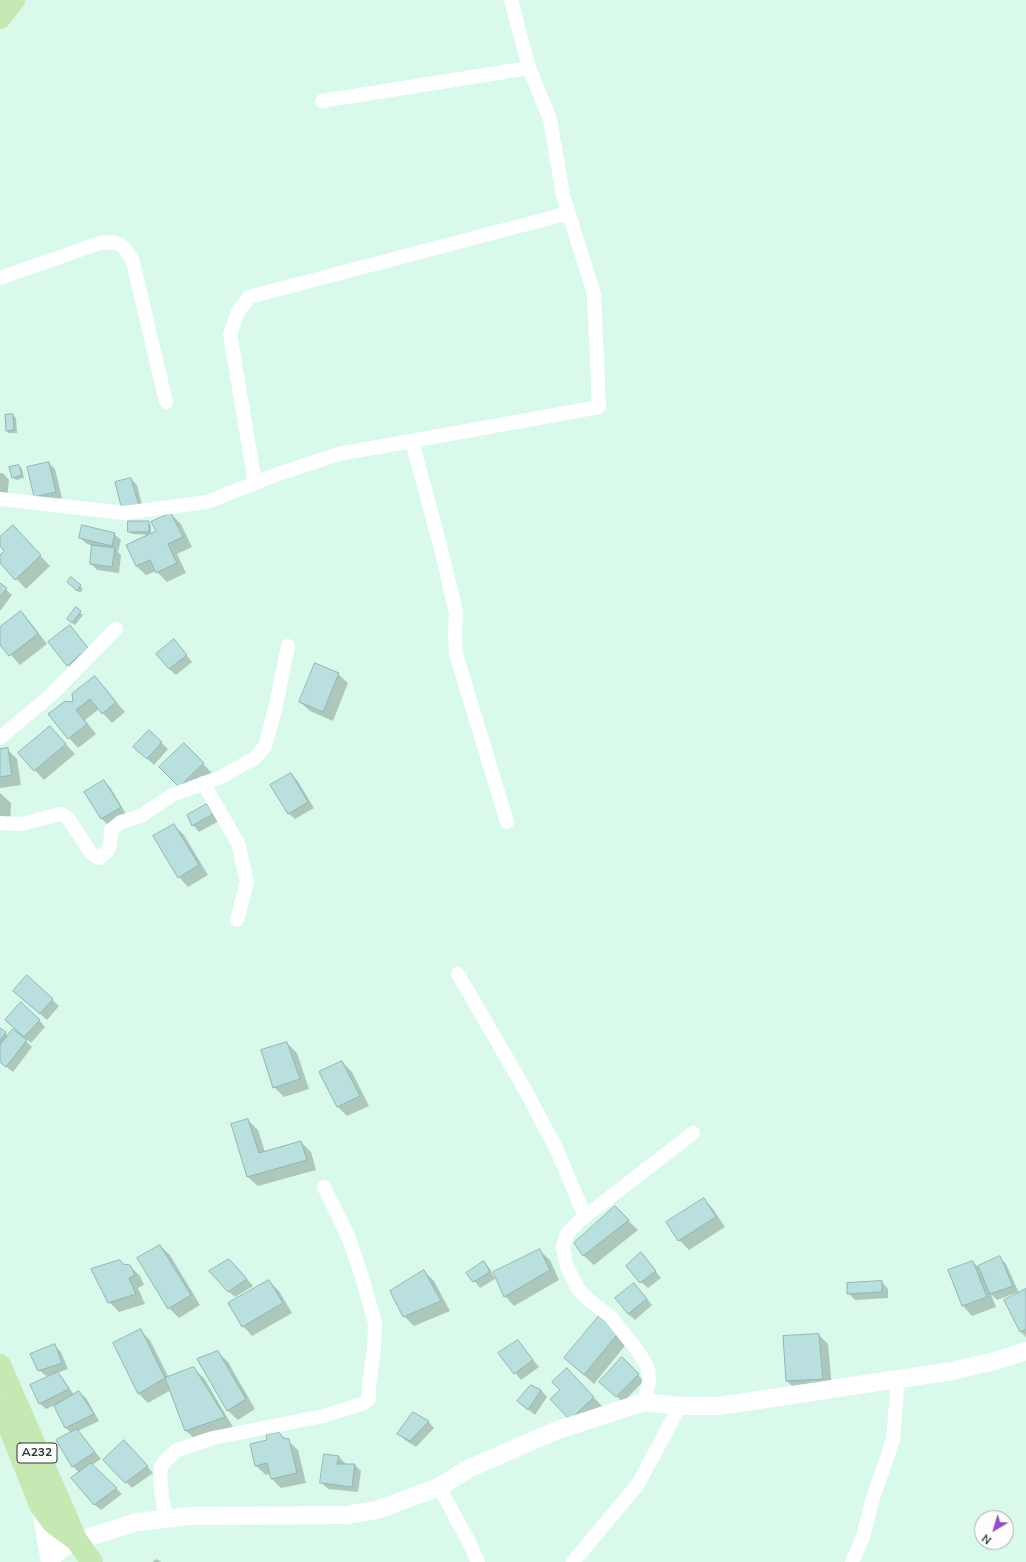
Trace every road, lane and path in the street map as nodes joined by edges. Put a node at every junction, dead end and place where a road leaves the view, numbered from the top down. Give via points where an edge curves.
1 (14, 0) edge
2 (511, 0) edge
3 (0, 18) edge
4 (529, 68) junction
5 (322, 101) dead end
6 (569, 213) junction
7 (0, 278) edge
8 (166, 402) dead end
9 (412, 441) junction
10 (255, 483) junction
11 (0, 499) edge
12 (116, 629) dead end
13 (288, 646) dead end
14 (0, 738) edge
15 (204, 783) junction
16 (507, 822) dead end
17 (0, 823) edge
18 (237, 920) dead end
19 (458, 974) dead end
20 (693, 1133) dead end
21 (324, 1187) dead end
22 (585, 1216) junction
23 (1026, 1351) edge
24 (0, 1365) edge
25 (898, 1378) junction
26 (644, 1402) junction
27 (0, 1404) edge
28 (680, 1406) junction
29 (6, 1434) edge
30 (439, 1487) junction
31 (41, 1508) junction
32 (166, 1519) junction
33 (76, 1541) junction
34 (50, 1560) edge
35 (92, 1562) edge
36 (478, 1562) edge
37 (573, 1562) edge
38 (852, 1562) edge

1 - 3 main road
2 - 4 street
4 - 5 street
4 - 6 street via 550,119 563,195
6 - 9 street via 594,294 599,407
6 - 10 street via 249,298 238,312 230,334
7 - 8 street via 100,243 115,242 127,249 133,262
9 - 10 street via 339,454
9 - 16 street via 456,613 456,654
10 - 11 street via 207,502 124,513
12 - 14 street via 52,694
13 - 15 street via 265,746 255,758 221,777
15 - 17 street via 172,795 141,816 121,822 111,830 110,848 99,858 91,853 68,818 60,814 22,824
15 - 18 street via 238,843 247,882
19 - 22 street via 556,1148
20 - 22 street
21 - 32 street via 348,1236 374,1323 369,1399 362,1404 322,1416 213,1438 177,1450 161,1467
22 - 26 street via 567,1234 563,1246 567,1267 579,1290 610,1316 648,1368 649,1382
23 - 25 street via 952,1371
24 - 33 main road, A232
25 - 28 street via 718,1406
25 - 38 street via 893,1440 863,1537
26 - 28 street
26 - 30 street via 555,1431 468,1468
27 - 29 main road, A232
28 - 37 street via 638,1484
29 - 31 main road, A232
30 - 32 street via 377,1510 346,1515 222,1515
30 - 36 street
31 - 33 main road, A232 via 53,1523
31 - 34 main road
32 - 33 street via 137,1522
33 - 34 street via 63,1548
33 - 35 main road, A232

